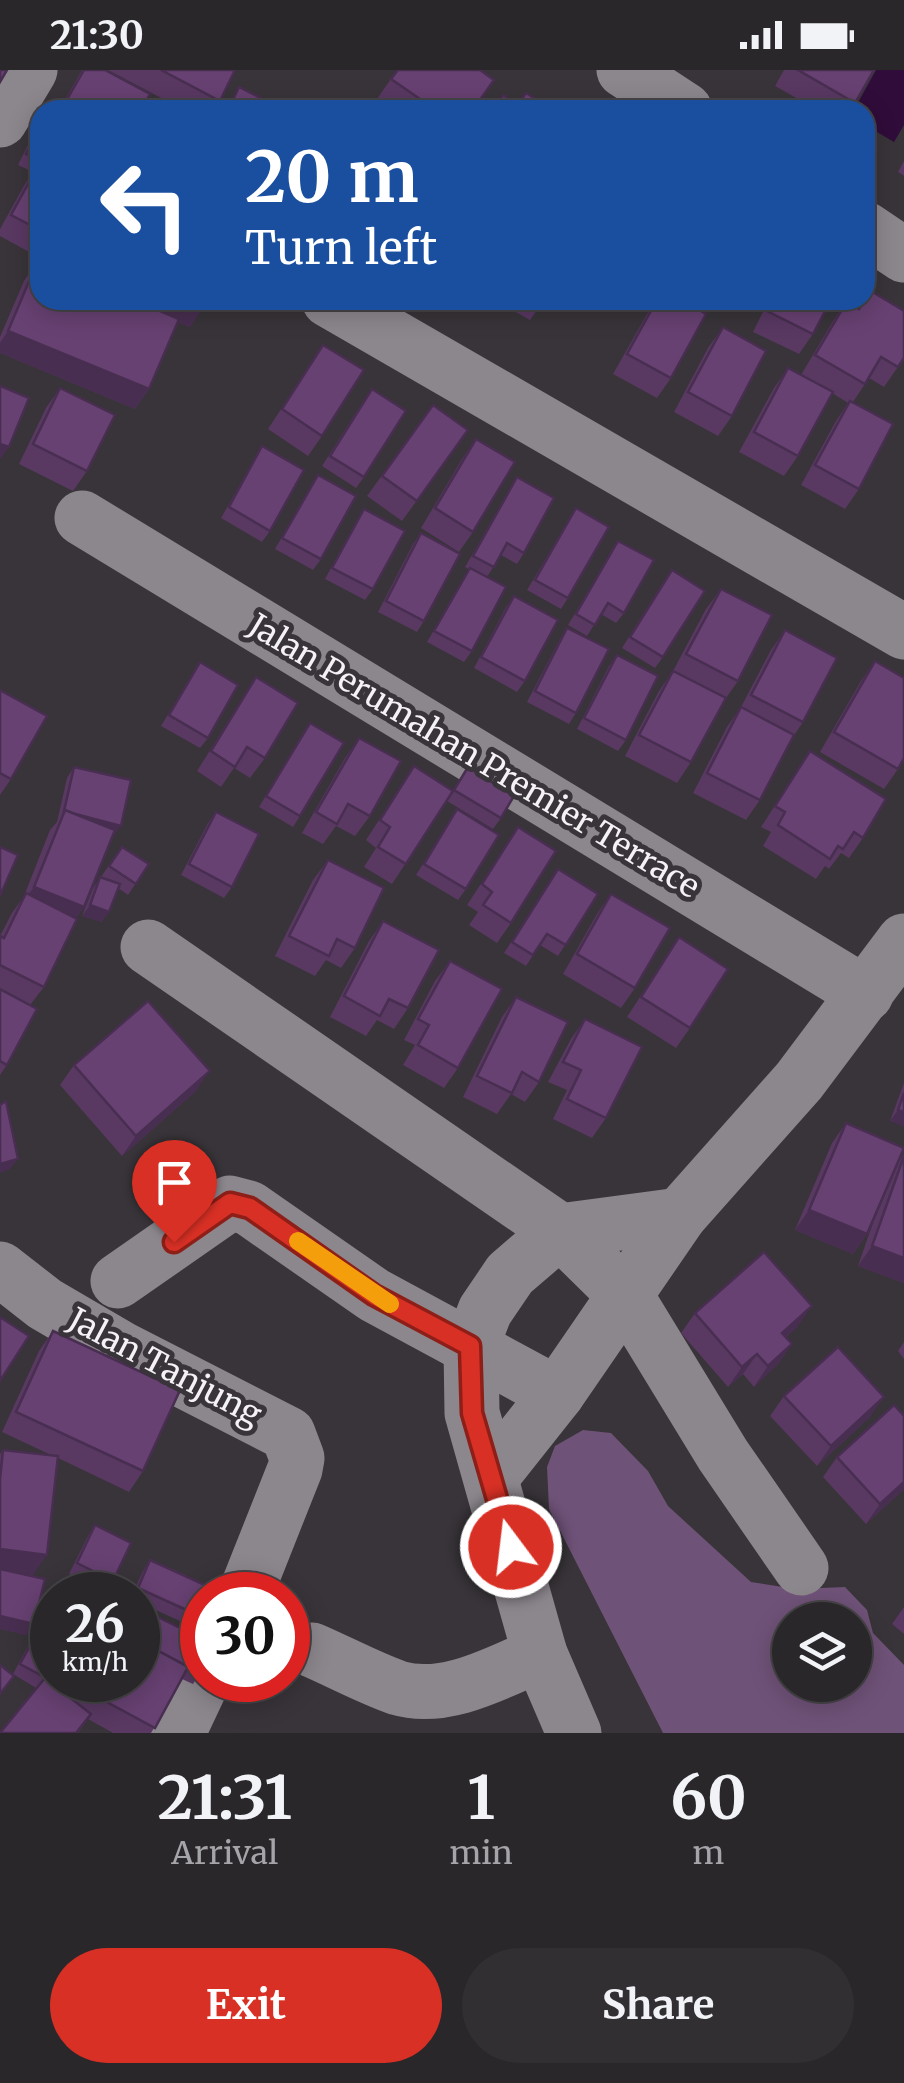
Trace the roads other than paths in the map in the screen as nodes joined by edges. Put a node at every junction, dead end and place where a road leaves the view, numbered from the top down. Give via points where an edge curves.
1 (30, 70) edge
2 (624, 70) edge
3 (670, 100) edge
4 (0, 120) edge
5 (875, 235) edge
6 (904, 254) edge
7 (346, 310) edge
8 (82, 518) dead end
9 (904, 632) edge
10 (904, 941) edge
11 (148, 947) dead end
12 (866, 994) junction
13 (680, 1216) junction
14 (560, 1231) junction
15 (0, 1269) edge
16 (118, 1282) dead end
17 (626, 1296) junction
18 (470, 1346) junction
19 (557, 1394) junction
20 (492, 1476) junction
21 (801, 1568) dead end
22 (254, 1572) edge
23 (312, 1650) dead end
24 (540, 1654) junction
25 (193, 1702) edge
26 (178, 1733) edge
27 (574, 1733) edge

1 - 4 street
2 - 3 street
5 - 6 street
7 - 9 street
8 - 12 street, Jalan Perumahan Premier Terrace
10 - 12 street
11 - 14 street
12 - 13 street
13 - 14 street
13 - 17 street
14 - 17 street
14 - 18 street via 510,1274
15 - 22 street, Jalan Tanjung via 122,1349 288,1434 296,1470
16 - 18 street via 230,1203 250,1208 374,1295
17 - 19 street
17 - 21 street
18 - 19 street
18 - 20 street via 472,1413
19 - 20 street
20 - 24 street
23 - 24 street via 400,1688 425,1691 487,1677
24 - 27 street
25 - 26 street

